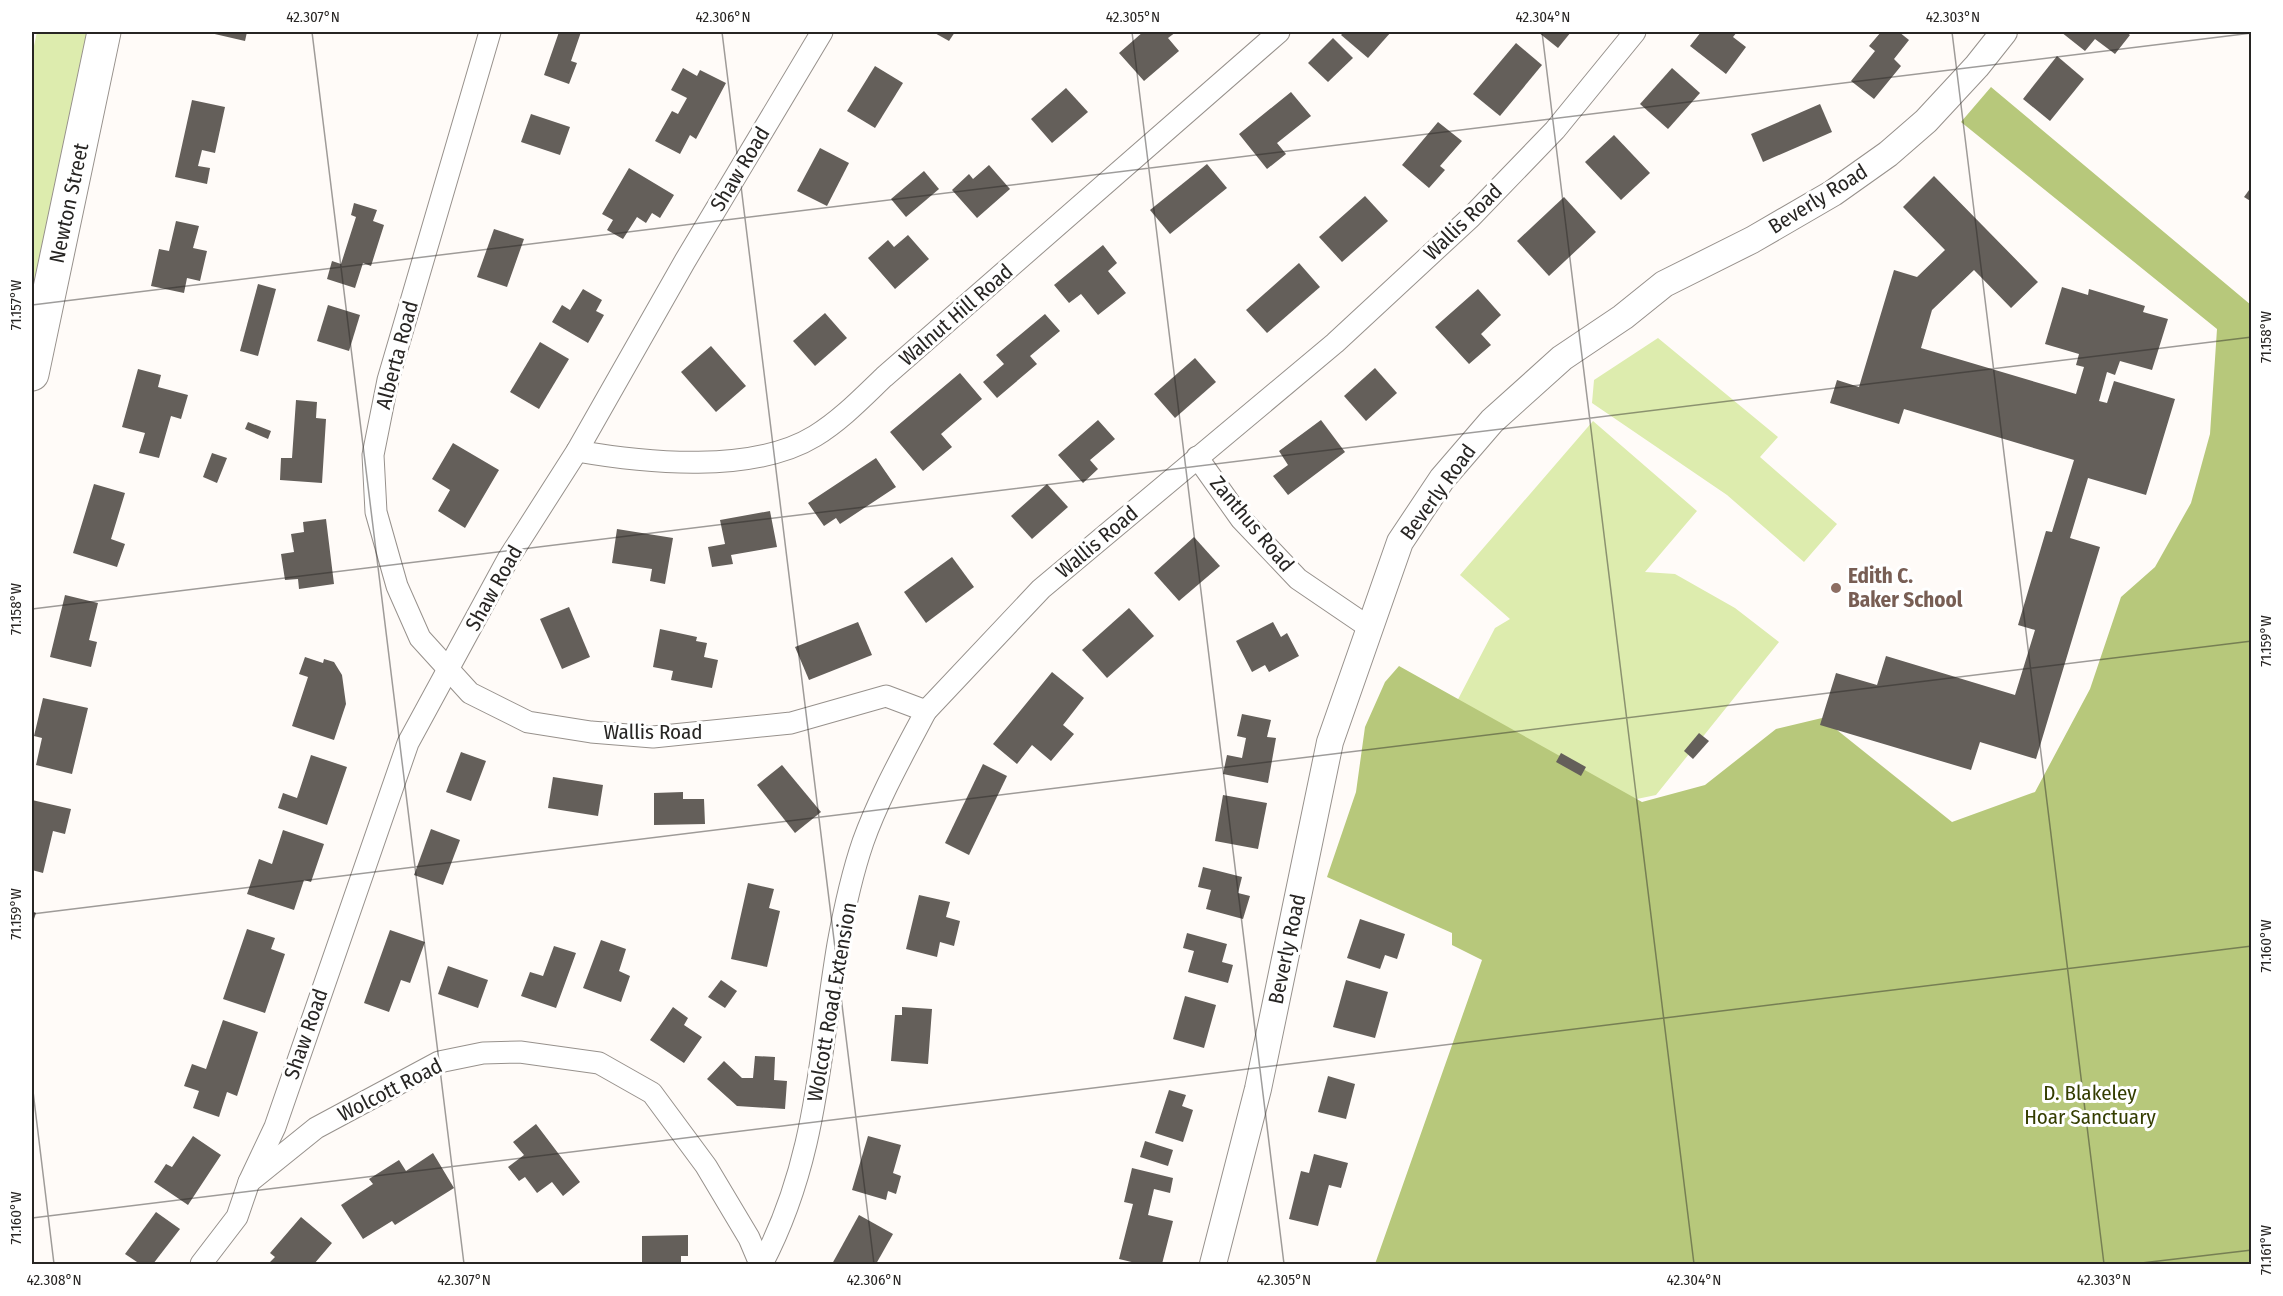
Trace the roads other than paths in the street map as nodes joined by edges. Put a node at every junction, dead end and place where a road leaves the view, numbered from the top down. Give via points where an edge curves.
1 (104, 32) edge
2 (490, 32) edge
3 (822, 32) edge
4 (1279, 32) edge
5 (1635, 32) edge
6 (2004, 32) edge
7 (32, 374) edge
8 (577, 451) junction
9 (1197, 457) junction
10 (1370, 628) junction
11 (448, 671) junction
12 (926, 711) junction
13 (249, 1182) junction
14 (201, 1264) edge
15 (761, 1264) edge
16 (1212, 1264) edge

1 - 7 main road, Newton Street
2 - 11 street, Alberta Road via 388,380 373,455 376,512 397,586 420,638
3 - 8 street, Shaw Road
4 - 8 street, Walnut Hill Road via 840,419 813,437 786,450 738,459 677,463
5 - 9 street, Wallis Road via 1554,130 1471,217 1335,343
6 - 10 street, Beverly Road via 1926,121 1888,154 1833,194 1664,284 1562,358 1492,421 1442,479 1400,542
8 - 11 street, Shaw Road via 508,559
9 - 10 street, Zanthus Road via 1241,519 1298,579
9 - 12 street, Wallis Road via 1041,589
10 - 16 street, Beverly Road via 1330,742 1258,1089
11 - 12 street, Wallis Road via 470,693 528,722 591,732 653,737 791,723 886,696
11 - 13 street, Shaw Road via 408,743 275,1127
12 - 15 street, Wolcott Road Extension via 863,842 838,943 822,1072 804,1160 782,1228
13 - 14 street via 237,1217
13 - 15 street, Wolcott Road via 316,1128 439,1062 483,1053 557,1056 599,1063 652,1093 706,1166

